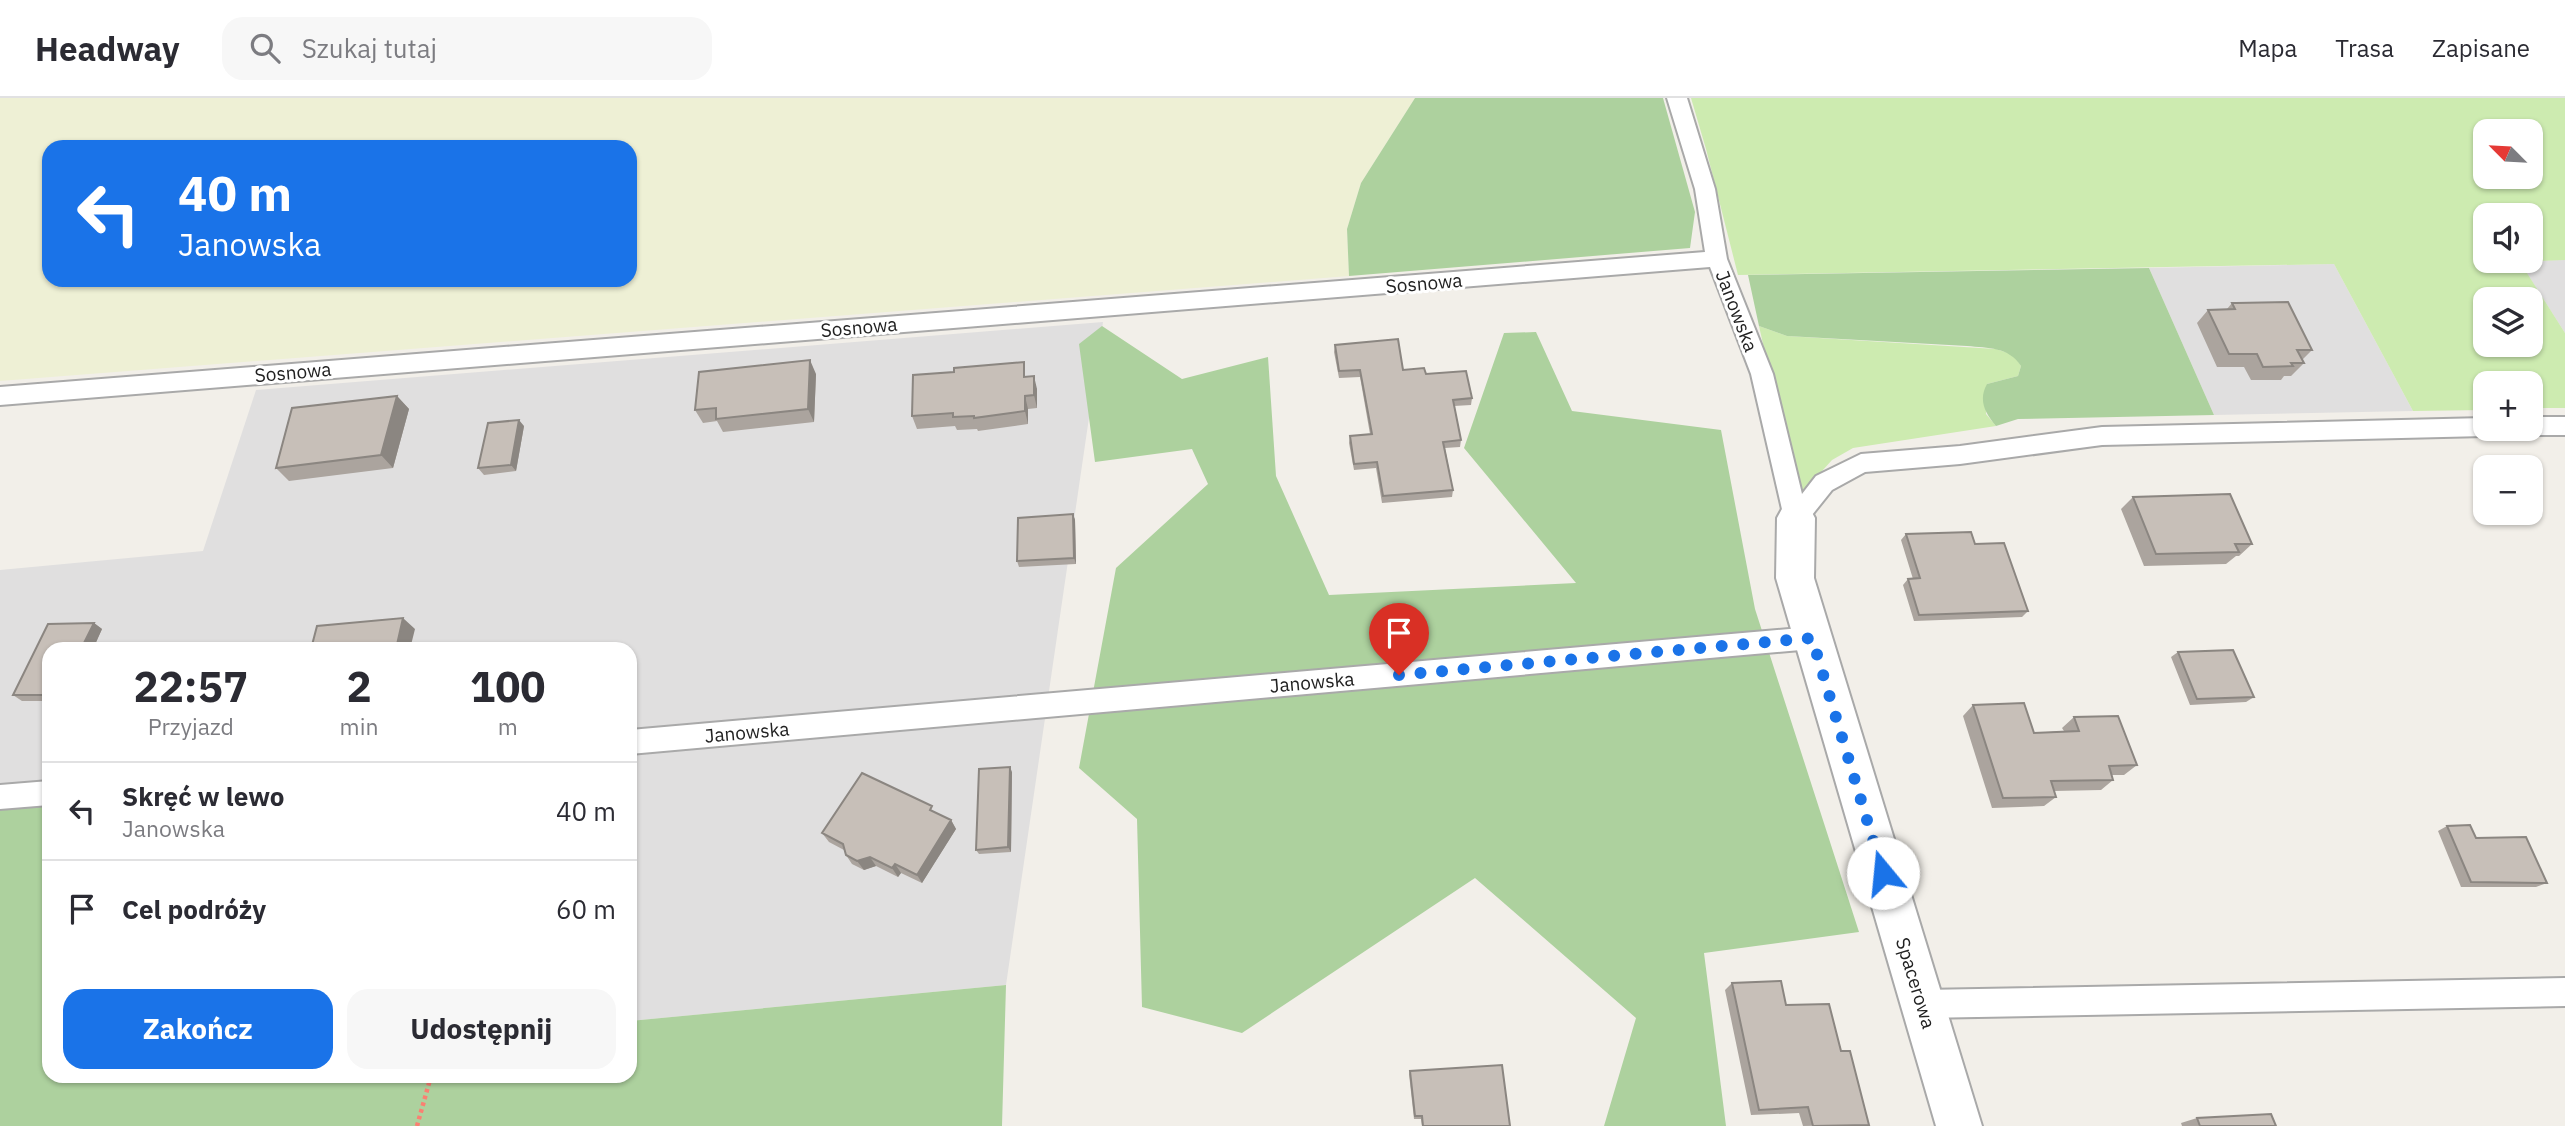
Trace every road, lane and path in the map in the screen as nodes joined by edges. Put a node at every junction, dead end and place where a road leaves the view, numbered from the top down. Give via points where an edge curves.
1 (1677, 98) edge
2 (1717, 259) junction
3 (0, 396) edge
4 (2473, 426) edge
5 (2543, 426) edge
6 (2565, 426) edge
7 (1796, 518) junction
8 (1812, 638) junction
9 (637, 741) edge
10 (42, 794) edge
11 (0, 797) edge
12 (2565, 992) edge
13 (1923, 1004) junction
14 (429, 1083) edge
15 (417, 1126) edge
16 (1959, 1126) edge

1 - 2 lane, Janowska via 1704,189
2 - 3 lane, Sosnowa
2 - 7 lane, Janowska via 1762,374
4 - 7 lane via 2102,436 1861,463 1824,484
5 - 6 lane
7 - 8 street, Janowska via 1795,578
8 - 9 lane, Janowska
8 - 13 street, Spacerowa
10 - 11 lane
12 - 13 lane
13 - 16 street, Spacerowa
14 - 15 path

